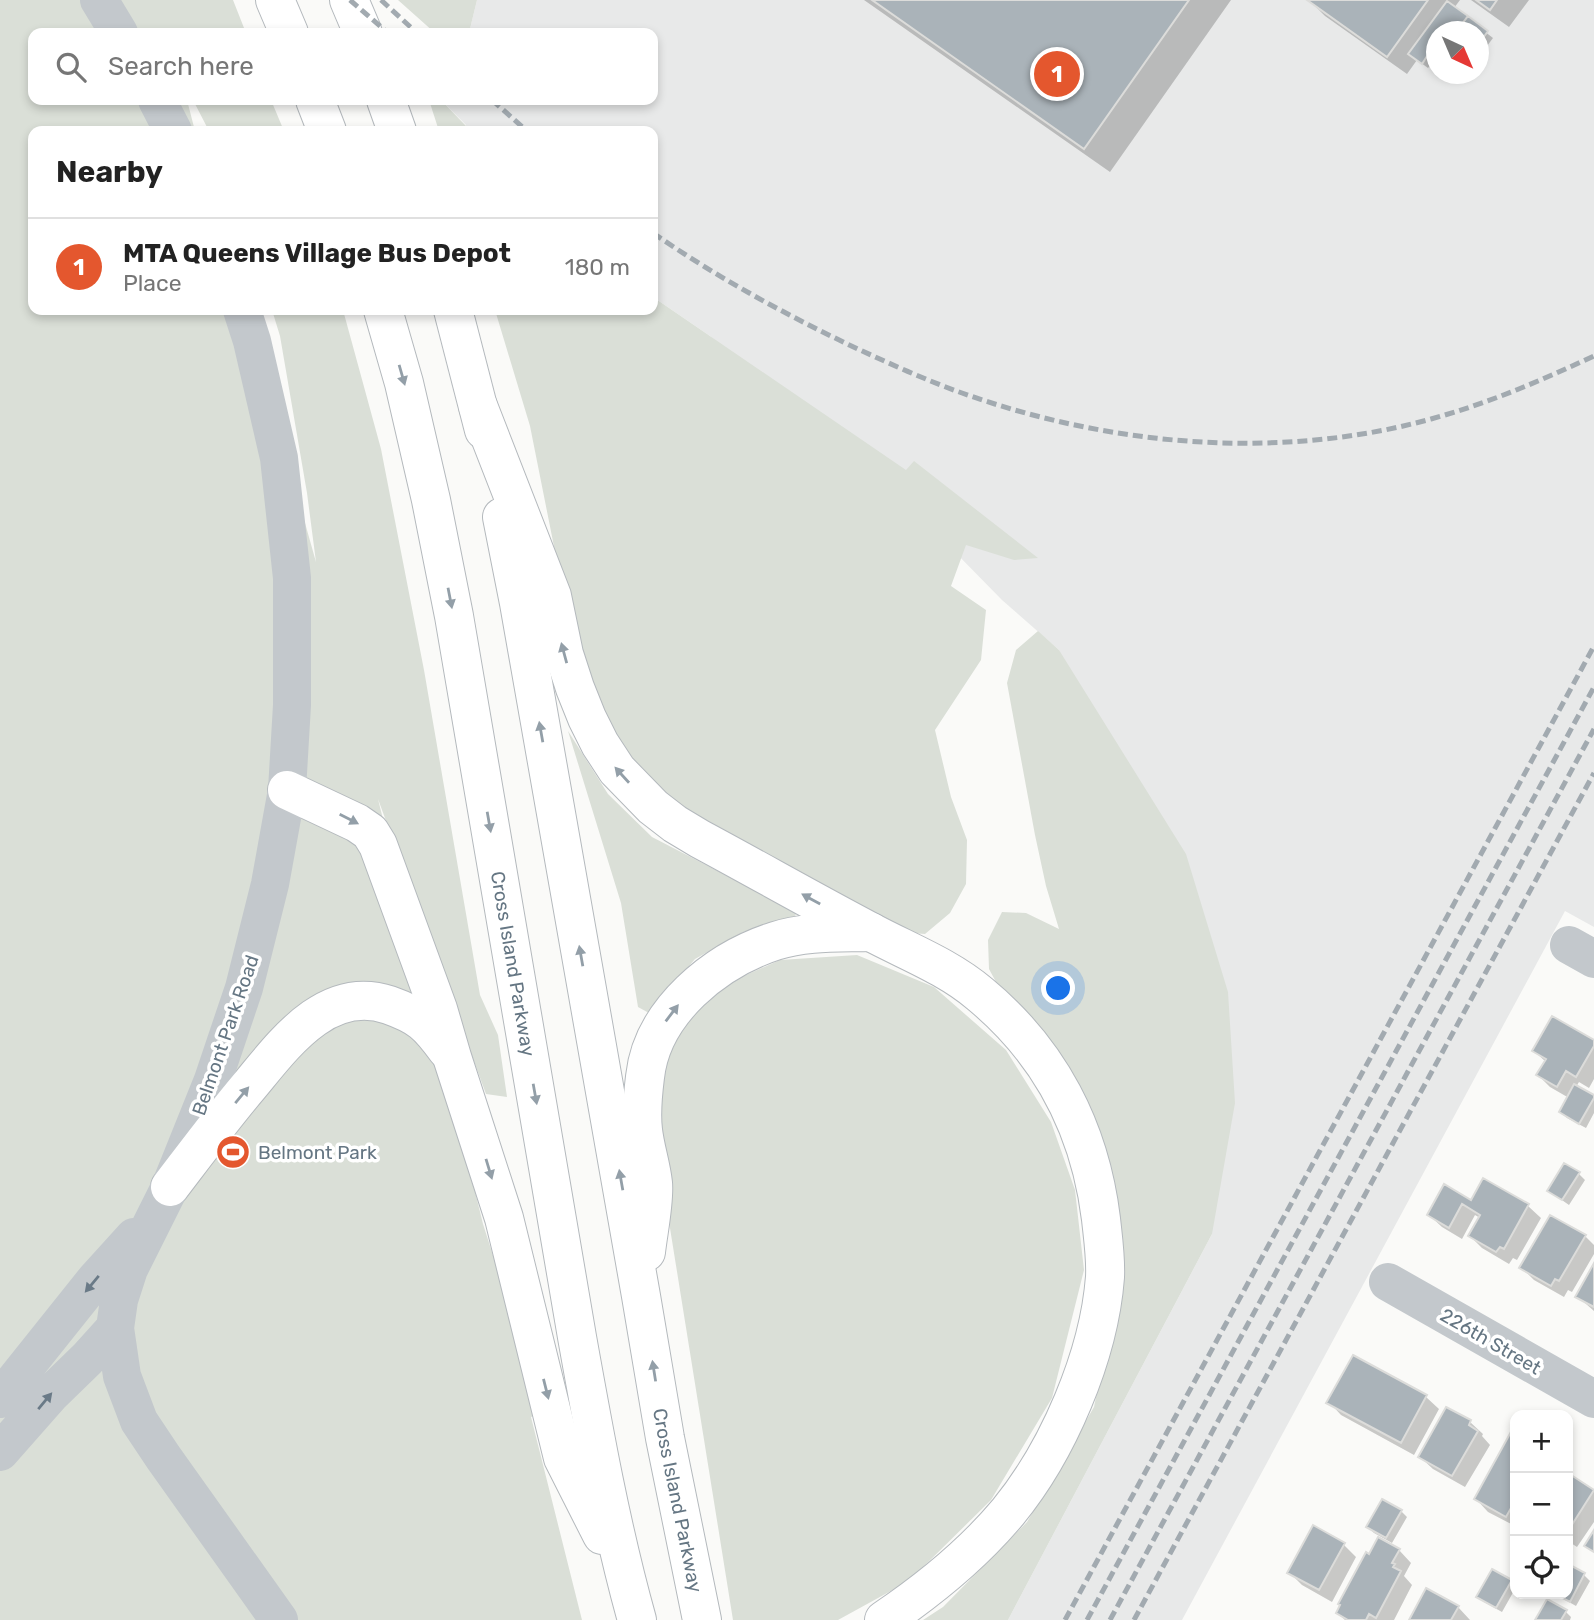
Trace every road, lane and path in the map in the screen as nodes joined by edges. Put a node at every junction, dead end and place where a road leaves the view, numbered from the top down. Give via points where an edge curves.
1 (99, 0) edge
2 (275, 0) edge
3 (349, 0) edge
4 (116, 28) edge
5 (287, 28) edge
6 (361, 28) edge
7 (160, 105) edge
8 (317, 105) edge
9 (388, 105) edge
10 (170, 126) edge
11 (325, 126) edge
12 (395, 126) edge
13 (244, 315) edge
14 (384, 315) edge
15 (454, 315) edge
16 (478, 406) junction
17 (287, 790) junction
18 (871, 932) junction
19 (452, 1057) junction
20 (162, 1201) junction
21 (1388, 1282) dead end
22 (641, 1296) junction
23 (115, 1328) junction
24 (0, 1399) edge
25 (1594, 1399) edge
26 (0, 1452) edge
27 (625, 1580) junction
28 (279, 1620) edge
29 (636, 1620) edge
30 (702, 1620) edge
31 (884, 1620) edge

1 - 4 street
2 - 5 highway
3 - 6 highway
7 - 10 street
8 - 11 highway
9 - 12 highway
13 - 17 street, Belmont Park Road via 279,458 292,578
14 -> 27 highway, Cross Island Parkway via 404,383 451,603 598,1455
15 - 16 highway, Cross Island Parkway
18 -> 16 highway via 675,824 617,770 575,688 552,596
22 -> 16 highway, Cross Island Parkway via 519,603
17 -> 19 highway via 370,832 434,996
17 - 20 street, Belmont Park Road via 244,988 213,1080
22 -> 18 highway via 653,1186 643,1128 645,1075 667,1018 701,982 748,951 802,935
18 - 31 highway via 960,978 1018,1031 1047,1068 1079,1127 1090,1160 1105,1275 1100,1312 1080,1382 1035,1474 981,1542 916,1599
20 -> 19 highway via 223,1117 294,1034 308,1021 343,1003 382,1003 417,1017 432,1028
19 -> 27 highway via 504,1218 563,1458
20 - 23 street, Belmont Park Road via 129,1269
20 -> 24 street
21 - 25 street, 226th Street
30 -> 22 highway, Cross Island Parkway via 664,1438
26 -> 23 street
23 - 28 street, Belmont Park Road via 122,1376 139,1421
27 - 29 highway, Cross Island Parkway

